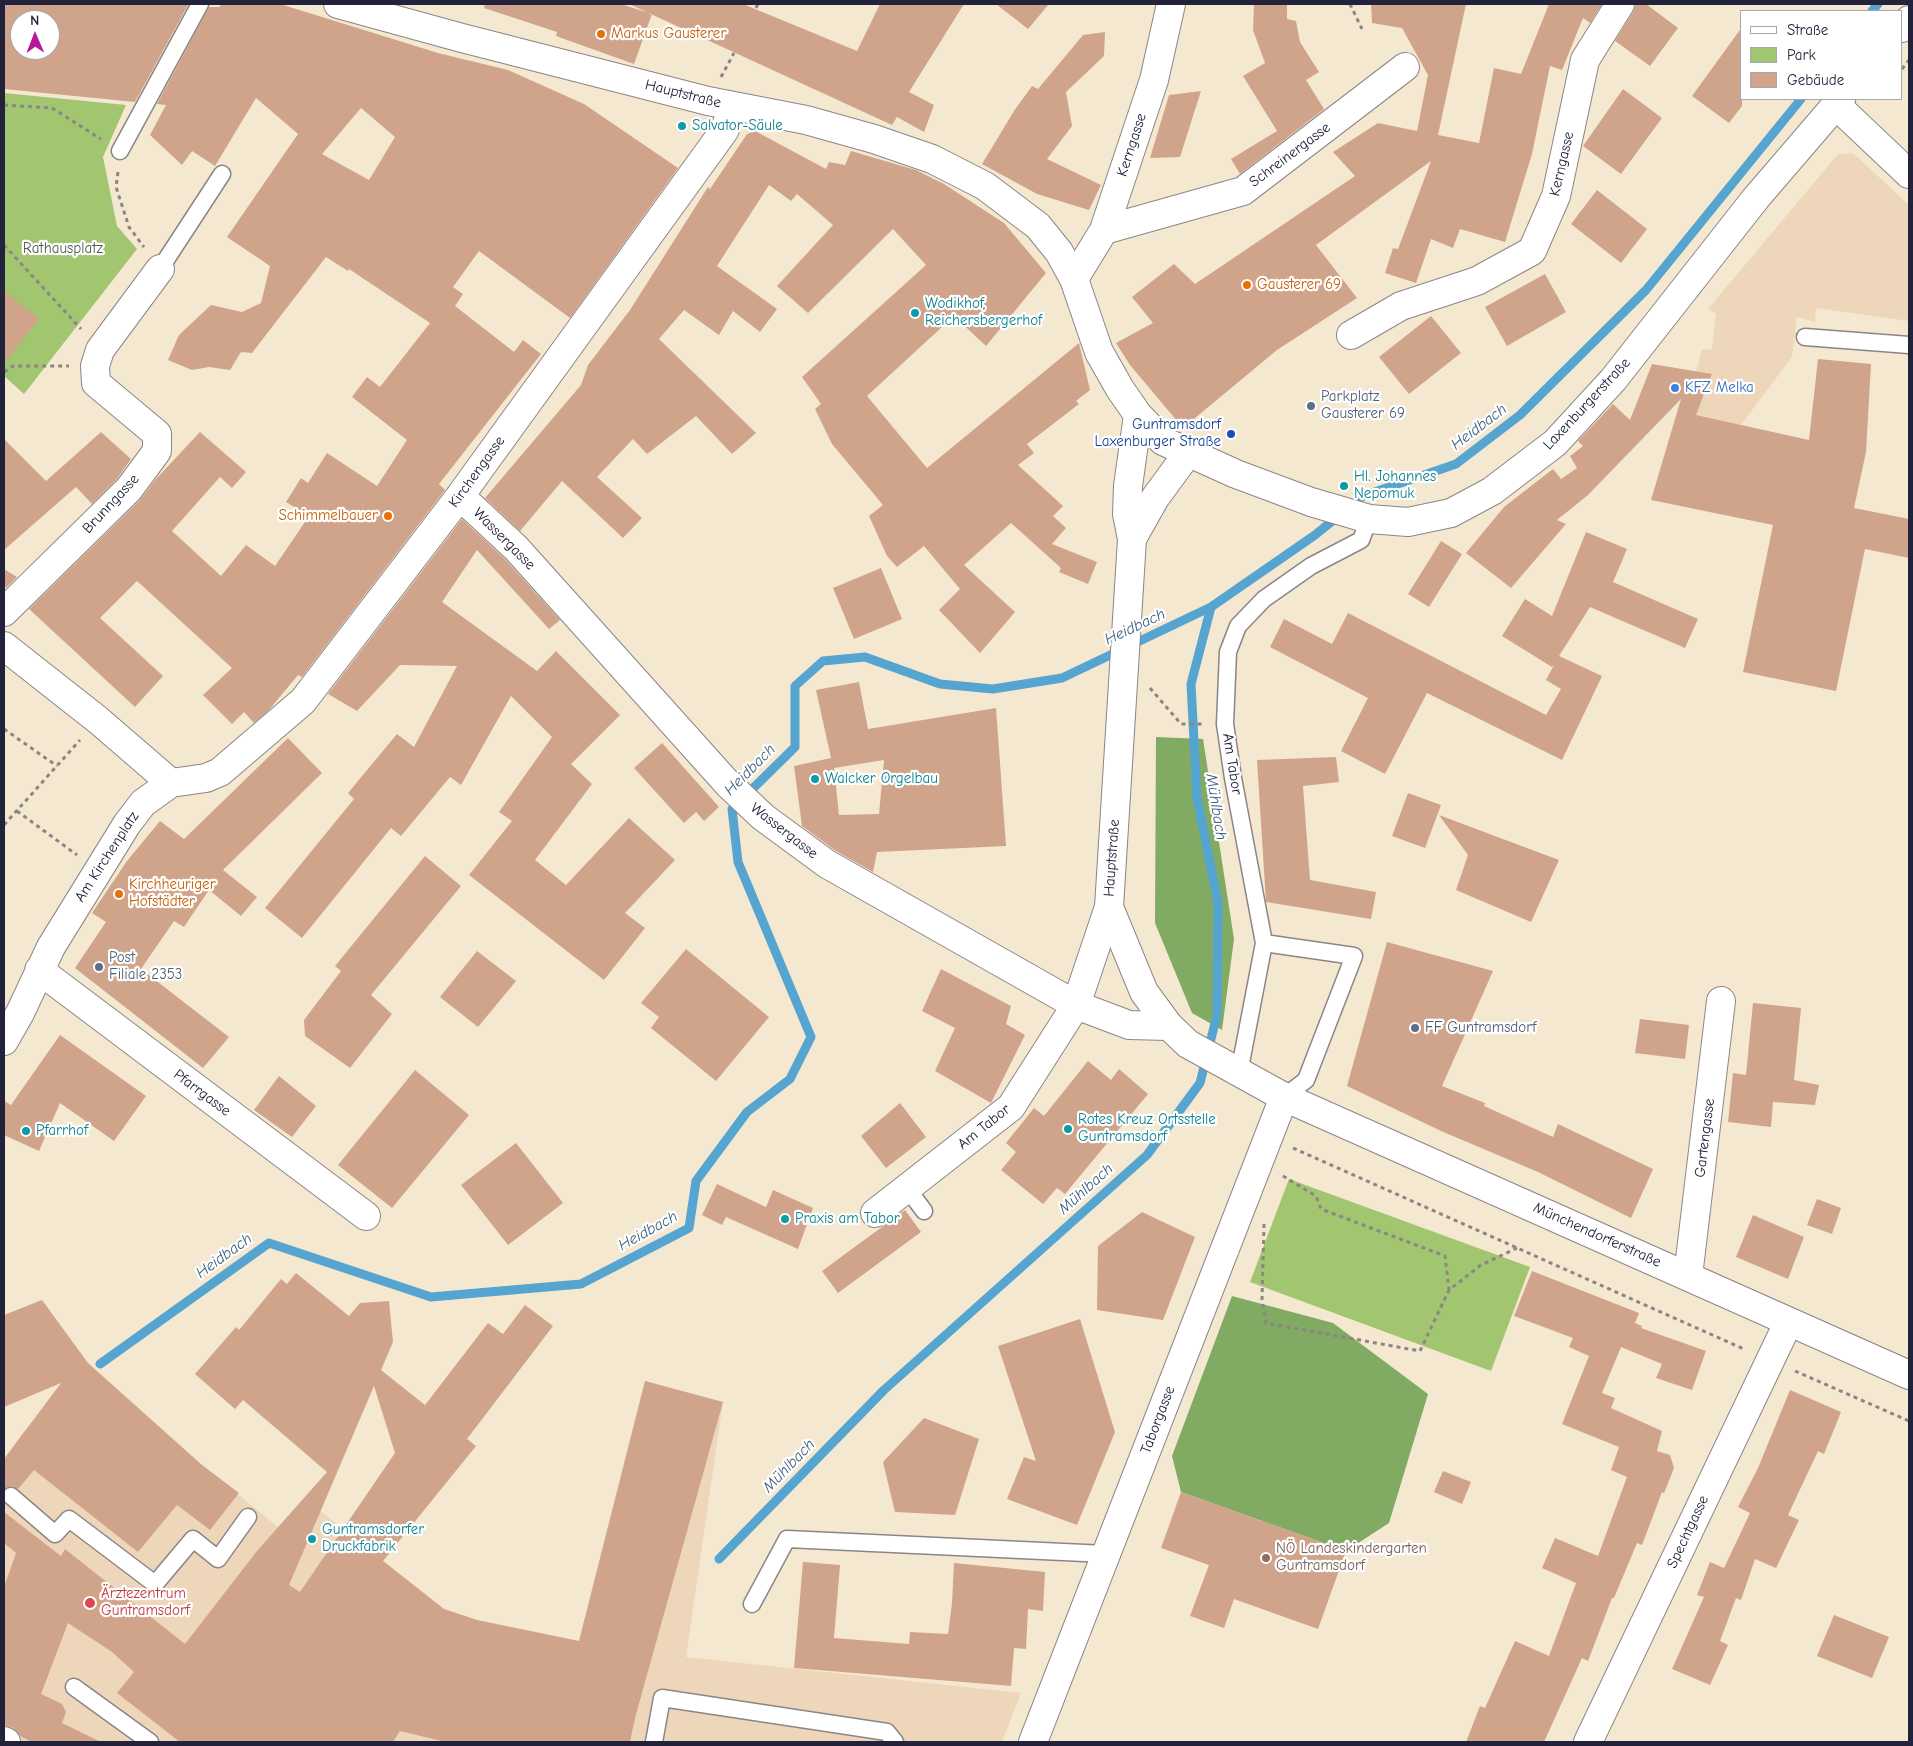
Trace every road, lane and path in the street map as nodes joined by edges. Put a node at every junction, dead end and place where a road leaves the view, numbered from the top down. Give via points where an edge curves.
1 (200, 4) edge
2 (338, 4) edge
3 (758, 4) edge
4 (1170, 4) edge
5 (1350, 4) edge
6 (1620, 4) edge
7 (756, 8) dead end
8 (1362, 29) dead end
9 (1405, 67) dead end
10 (1839, 102) edge
11 (4, 105) edge
12 (734, 107) junction
13 (120, 151) junction
14 (222, 174) dead end
15 (1909, 174) edge
16 (1104, 230) junction
17 (4, 245) edge
18 (160, 269) junction
19 (1074, 279) junction
20 (1351, 335) dead end
21 (1805, 337) dead end
22 (1909, 345) edge
23 (97, 358) junction
24 (4, 372) edge
25 (1138, 415) junction
26 (1188, 453) junction
27 (460, 496) junction
28 (1370, 519) junction
29 (1132, 539) junction
30 (4, 612) edge
31 (4, 646) edge
32 (1123, 670) junction
33 (98, 720) junction
34 (1200, 724) dead end
35 (4, 728) edge
36 (57, 766) junction
37 (171, 783) junction
38 (17, 811) junction
39 (4, 825) edge
40 (98, 870) junction
41 (1108, 907) junction
42 (1264, 943) junction
43 (39, 970) junction
44 (1721, 1001) dead end
45 (1076, 1005) junction
46 (12, 1011) edge
47 (1179, 1035) junction
48 (4, 1041) edge
49 (1231, 1069) junction
50 (1284, 1097) junction
51 (1268, 1138) junction
52 (1251, 1183) junction
53 (906, 1188) junction
54 (924, 1211) dead end
55 (875, 1213) dead end
56 (366, 1216) dead end
57 (1517, 1248) junction
58 (1688, 1276) junction
59 (1449, 1290) junction
60 (1788, 1323) junction
61 (1770, 1360) junction
62 (1909, 1375) edge
63 (1909, 1421) edge
64 (11, 1496) dead end
65 (248, 1517) dead end
66 (1106, 1554) junction
67 (752, 1604) dead end
68 (74, 1686) dead end
69 (1598, 1738) edge
70 (150, 1742) edge
71 (654, 1742) edge
72 (895, 1742) edge
73 (1033, 1742) edge

1 - 13 lane
2 - 12 street, Hauptstraße
3 - 7 path
4 - 16 street, Kerngasse via 1154,80
5 - 8 path
6 - 20 street, Kerngasse via 1585,60 1556,196 1532,251 1477,281 1401,306
9 - 16 street, Schreinergasse via 1243,191
10 - 15 street
10 - 28 street, Laxenburgerstraße via 1756,198 1613,380 1555,443 1492,492 1451,513 1408,522
11 - 13 path via 52,108
12 - 19 street, Hauptstraße via 806,120 932,159 984,186 1038,226 1059,252
12 - 27 street, Kirchengasse via 724,131
13 - 18 path via 116,187 129,227
14 - 18 lane
16 - 19 street, Kerngasse
17 - 23 path
18 - 23 street
19 - 25 street, Laxenburgerstraße via 1100,352
21 - 22 lane
23 - 24 path via 13,366
23 - 30 street, Brunngasse via 96,384 157,434 157,451 129,489
25 - 26 street, Laxenburgerstraße via 1163,441
25 - 29 street, Hauptstraße via 1126,514
26 - 28 street, Laxenburgerstraße via 1311,502
26 - 29 street, Hauptstraße via 1155,498
27 - 37 street, Kirchengasse via 303,701 220,772 206,778
27 - 45 street, Wassergasse via 522,556 728,784 763,817 827,864
28 - 42 lane, Am Tabor via 1361,540 1311,566 1264,599 1238,626 1228,652 1225,724
29 - 32 street, Hauptstraße
31 - 33 street
32 - 34 path via 1143,679 1180,724
32 - 41 street, Hauptstraße
33 - 36 path
33 - 37 street
35 - 36 path
36 - 38 path
37 - 40 street, Am Kirchenplatz via 143,803
38 - 39 path
38 - 40 path
40 - 43 street, Am Kirchenplatz
41 - 45 street, Am Tabor
41 - 47 street, Hauptstraße via 1144,992
42 - 49 lane, Am Tabor
42 - 50 lane via 1354,956 1306,1080
43 - 46 street, Am Kirchenplatz
43 - 56 street, Pfarrgasse
44 - 58 street, Gartengasse
45 - 47 street, Wassergasse via 1129,1025
45 - 53 street, Am Tabor via 1011,1107
46 - 48 street, Am Kirchenplatz
47 - 49 street, Hauptstraße
49 - 50 street, Hauptstraße
50 - 51 street, Taborgasse
50 - 58 street, Münchendorferstraße
51 - 52 street, Taborgasse
51 - 57 path
52 - 59 path via 1283,1176 1316,1196 1321,1209 1445,1256
52 - 59 path via 1266,1226 1262,1299 1266,1323 1420,1351
52 - 66 street, Taborgasse
53 - 54 lane
53 - 55 street, Am Tabor
57 - 59 path via 1481,1266
57 - 61 path
58 - 60 street, Münchendorferstraße
60 - 61 street, Spechtgasse
60 - 62 street, Münchendorferstraße
61 - 63 path
61 - 69 street, Spechtgasse
64 - 65 lane via 55,1534 69,1520 155,1584 193,1539 218,1559
66 - 67 lane via 787,1540
66 - 73 street, Taborgasse
68 - 70 lane
71 - 72 lane via 662,1698 887,1732

